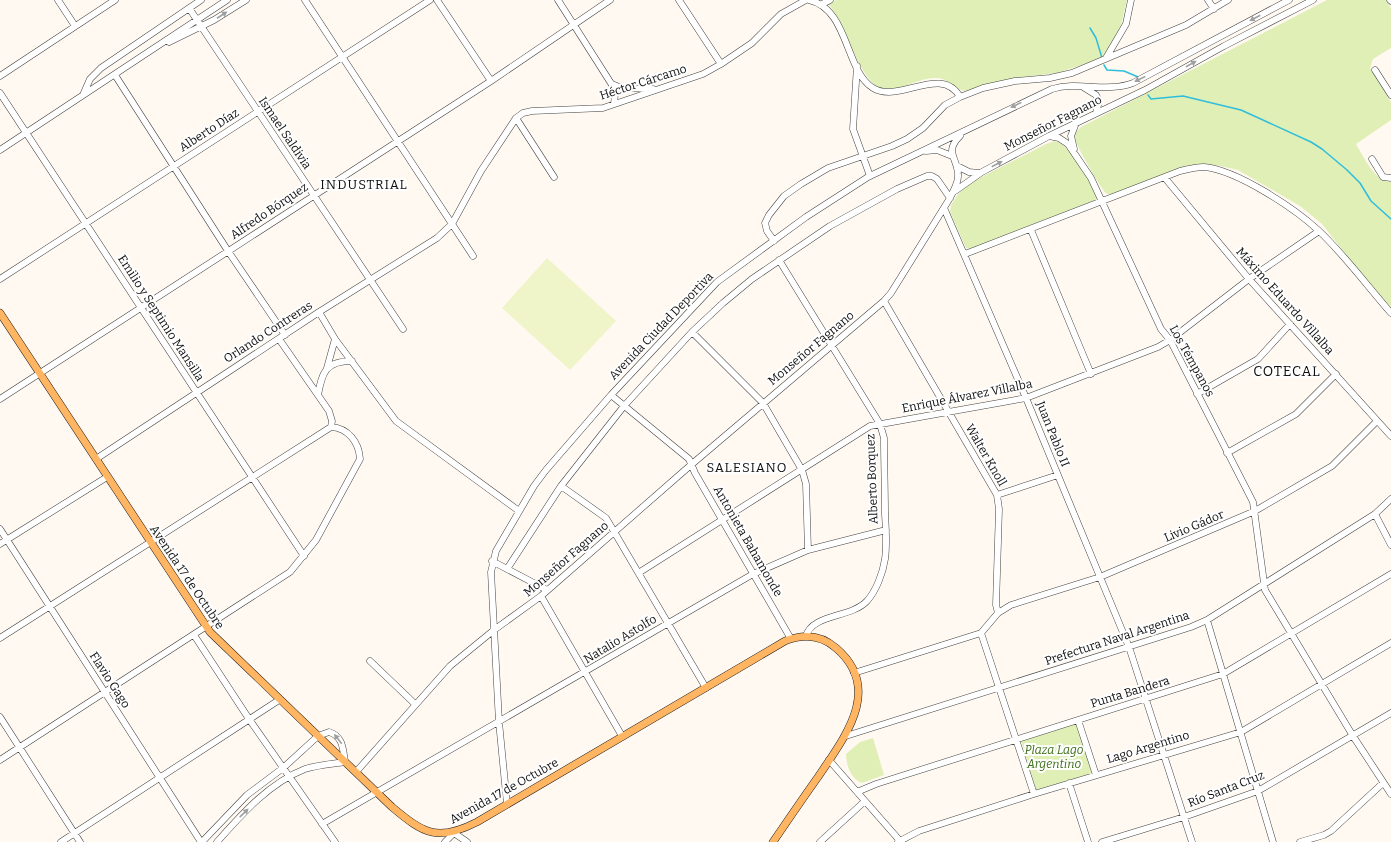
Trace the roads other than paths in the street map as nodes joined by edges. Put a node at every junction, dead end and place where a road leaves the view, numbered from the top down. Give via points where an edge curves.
1 (58, 0) edge
2 (116, 0) edge
3 (201, 0) edge
4 (227, 0) edge
5 (246, 0) edge
6 (305, 0) edge
7 (430, 0) edge
8 (437, 0) edge
9 (558, 0) edge
10 (610, 0) edge
11 (679, 0) edge
12 (808, 0) edge
13 (830, 0) edge
14 (1131, 0) edge
15 (1208, 0) edge
16 (1228, 0) edge
17 (1289, 0) edge
18 (1313, 0) edge
19 (822, 4) junction
20 (189, 8) junction
21 (1214, 9) junction
22 (197, 20) junction
23 (574, 24) junction
24 (75, 26) junction
25 (202, 27) junction
26 (150, 51) junction
27 (342, 57) junction
28 (1106, 58) junction
29 (722, 64) junction
30 (857, 66) junction
31 (1374, 70) dead end
32 (115, 74) junction
33 (0, 76) edge
34 (491, 81) junction
35 (612, 84) junction
36 (1080, 86) junction
37 (658, 89) junction
38 (0, 93) edge
39 (1391, 94) edge
40 (83, 96) junction
41 (960, 97) junction
42 (614, 104) junction
43 (258, 111) junction
44 (1096, 113) junction
45 (516, 118) junction
46 (1076, 124) junction
47 (27, 132) junction
48 (962, 133) junction
49 (1050, 136) junction
50 (397, 141) junction
51 (0, 150) edge
52 (922, 151) junction
53 (862, 155) junction
54 (952, 156) junction
55 (1078, 156) junction
56 (1372, 158) dead end
57 (173, 166) junction
58 (957, 166) junction
59 (982, 172) junction
60 (870, 176) junction
61 (554, 178) dead end
62 (1165, 178) junction
63 (1391, 178) edge
64 (313, 194) junction
65 (951, 196) junction
66 (1103, 202) junction
67 (944, 208) junction
68 (87, 223) junction
69 (452, 224) junction
70 (1032, 230) junction
71 (1319, 231) junction
72 (774, 241) junction
73 (228, 251) junction
74 (965, 254) junction
75 (473, 256) dead end
76 (779, 260) junction
77 (0, 279) edge
78 (1249, 279) junction
79 (371, 280) junction
80 (884, 301) junction
81 (141, 308) junction
82 (319, 312) junction
83 (0, 313) edge
84 (1391, 313) edge
85 (1290, 324) junction
86 (403, 329) dead end
87 (692, 332) junction
88 (285, 335) junction
89 (279, 339) junction
90 (335, 339) junction
91 (1170, 340) junction
92 (832, 344) junction
93 (352, 361) junction
94 (327, 368) junction
95 (40, 374) junction
96 (1091, 374) junction
97 (1336, 374) junction
98 (196, 392) junction
99 (1197, 394) junction
100 (318, 395) junction
101 (611, 395) junction
102 (1026, 398) junction
103 (0, 399) edge
104 (763, 403) junction
105 (624, 406) junction
106 (948, 412) junction
107 (1377, 421) junction
108 (880, 424) junction
109 (331, 427) junction
110 (1391, 436) edge
111 (1227, 453) junction
112 (96, 460) junction
113 (692, 464) junction
114 (802, 470) junction
115 (1058, 475) junction
116 (107, 477) junction
117 (252, 477) junction
118 (561, 486) junction
119 (997, 495) junction
120 (1391, 499) edge
121 (520, 511) junction
122 (1255, 511) junction
123 (1375, 514) junction
124 (724, 520) junction
125 (0, 530) edge
126 (886, 530) junction
127 (615, 531) junction
128 (7, 540) junction
129 (150, 542) junction
130 (0, 544) edge
131 (1391, 545) edge
132 (808, 550) junction
133 (304, 556) junction
134 (492, 561) junction
135 (507, 569) junction
136 (640, 572) junction
137 (753, 574) junction
138 (1391, 574) edge
139 (1100, 577) junction
140 (1263, 584) junction
141 (547, 590) junction
142 (541, 596) junction
143 (49, 606) junction
144 (998, 613) junction
145 (1207, 620) junction
146 (668, 623) junction
147 (207, 627) junction
148 (494, 630) junction
149 (981, 633) junction
150 (1292, 633) junction
151 (194, 635) junction
152 (806, 636) junction
153 (0, 638) edge
154 (791, 639) junction
155 (1391, 643) edge
156 (1129, 647) junction
157 (370, 661) dead end
158 (585, 672) junction
159 (854, 673) junction
160 (1223, 674) junction
161 (1322, 684) junction
162 (999, 687) junction
163 (706, 688) junction
164 (105, 692) junction
165 (1146, 699) junction
166 (279, 700) junction
167 (415, 704) junction
168 (1391, 713) edge
169 (0, 717) edge
170 (249, 719) junction
171 (1078, 720) junction
172 (500, 722) junction
173 (1241, 732) junction
174 (318, 736) junction
175 (622, 736) junction
176 (846, 736) junction
177 (1353, 736) junction
178 (1016, 739) junction
179 (20, 747) junction
180 (1164, 754) junction
181 (0, 760) edge
182 (829, 760) junction
183 (345, 762) junction
184 (283, 768) junction
185 (356, 772) junction
186 (1096, 775) junction
187 (289, 776) junction
188 (160, 778) junction
189 (1070, 783) junction
190 (1383, 783) junction
191 (1258, 791) junction
192 (857, 792) junction
193 (377, 793) junction
194 (1034, 794) junction
195 (1391, 794) edge
196 (865, 801) junction
197 (507, 804) junction
198 (1184, 817) junction
199 (322, 824) junction
200 (75, 833) junction
201 (454, 833) junction
202 (899, 841) edge
203 (61, 842) edge
204 (80, 842) edge
205 (202, 842) edge
206 (217, 842) edge
207 (335, 842) edge
208 (445, 842) edge
209 (466, 842) edge
210 (773, 842) edge
211 (820, 842) edge
212 (1088, 842) edge
213 (1102, 842) edge
214 (1192, 842) edge
215 (1273, 842) edge
216 (1300, 842) edge

1 - 24 street
2 - 24 street
3 - 20 street
4 - 22 street
25 -> 5 street
6 - 27 street
7 - 27 street, Alberto Díaz
8 - 34 street
9 - 23 street
10 - 23 street, Alfredo Bórquez
11 - 29 street
12 - 19 street, Héctor Cárcamo
12 - 29 street, Héctor Cárcamo via 781,14 752,43
13 - 19 street
14 - 28 street via 1126,24
15 - 21 street
16 - 21 street
17 -> 36 street, Monseñor Fagnano via 1133,82 1112,88
44 -> 18 street, Monseñor Fagnano via 1145,90
19 - 30 street via 838,25
20 - 22 street, Ismael Saldivia
20 - 40 street via 101,68 90,79
21 - 28 street via 1186,25
22 - 25 street, Ismael Saldivia
22 - 26 street
23 - 34 street, Alfredo Bórquez
23 - 35 street
24 - 33 street
25 - 26 street
25 - 43 street, Ismael Saldivia
26 - 32 street
27 - 43 street, Alberto Díaz
27 - 50 street
28 - 41 street via 1072,73 1015,81 983,88
29 - 37 street, Héctor Cárcamo via 703,74
30 - 41 street via 867,83 882,92 892,93 939,83 952,87
30 - 53 street via 852,120
31 - 39 street
32 - 40 street
32 - 57 street
34 - 50 street, Alfredo Bórquez
35 - 37 street via 621,88
35 - 42 street
36 - 44 street via 1096,95 1099,101
36 -> 48 street, Monseñor Fagnano via 1052,89
37 - 42 street, Héctor Cárcamo
38 - 47 street, Emilio y Septimio Mansilla
40 - 47 street
41 - 53 street via 945,105 915,135 892,146
42 - 45 street, Héctor Cárcamo via 595,110 532,111
43 - 57 street, Alberto Díaz
43 - 64 street, Ismael Saldivia
44 - 46 street, Monseñor Fagnano
45 - 61 street
45 - 69 street
46 - 49 street, Monseñor Fagnano
46 - 55 street, Los Témpanos via 1071,140
47 - 51 street
47 - 68 street, Emilio y Septimio Mansilla
48 - 52 street, Avenida Ciudad Deportiva
48 - 54 street via 955,141
49 - 55 street, Los Témpanos via 1065,141
59 -> 49 street, Monseñor Fagnano
50 - 64 street, Alfredo Bórquez
50 - 69 street
52 - 54 street via 937,150
52 - 60 street, Avenida Ciudad Deportiva
53 - 60 street
53 - 72 street via 828,168 784,196 768,215 765,223
54 - 58 street
55 - 66 street, Los Témpanos
56 - 63 street via 1383,177
57 - 68 street, Alberto Díaz
57 - 73 street
58 - 59 street via 969,172
58 - 65 street via 957,183
59 - 65 street, Monseñor Fagnano
60 - 72 street, Avenida Ciudad Deportiva via 836,196
62 - 66 street
62 - 71 street via 1193,168 1205,167 1221,171 1255,186
62 - 78 street, Máximo Eduardo Villalba
64 - 73 street, Alfredo Bórquez
64 - 79 street, Ismael Saldivia
65 - 67 street, Monseñor Fagnano
65 - 76 street via 937,179 927,176 882,196
66 - 70 street
66 - 91 street, Los Témpanos via 1162,329
67 - 74 street, Juan Pablo II
67 - 80 street, Monseñor Fagnano
68 - 77 street, Alberto Díaz
68 - 81 street, Emilio y Septimio Mansilla
69 - 75 street
69 - 79 street, Orlando Contreras via 438,238
70 - 74 street
70 - 96 street
71 - 78 street, Enrique Álvarez Villalba
71 - 84 street
72 - 101 street, Avenida Ciudad Deportiva via 716,282
73 - 81 street, Alfredo Bórquez
73 - 88 street
74 - 102 street, Juan Pablo II
76 - 87 street via 723,303
76 - 92 street, Alberto Borquez
78 - 85 street, Máximo Eduardo Villalba
78 - 91 street, Enrique Álvarez Villalba
79 - 82 street, Orlando Contreras
79 - 86 street, Ismael Saldivia
80 - 92 street, Monseñor Fagnano
80 - 106 street, Walter Knoll
81 - 95 street, Alfredo Bórquez
81 - 98 street, Emilio y Septimio Mansilla
82 - 88 street, Orlando Contreras
82 - 90 street
83 - 95 main road, Avenida 17 de Octubre
85 - 97 street, Máximo Eduardo Villalba
85 - 99 street via 1258,359
87 - 104 street
87 - 105 street
88 - 89 street, Orlando Contreras
89 - 98 street, Orlando Contreras
89 - 100 street
90 - 93 street
90 - 94 street
91 - 96 street, Enrique Álvarez Villalba
91 - 99 street, Los Témpanos
92 - 104 street, Monseñor Fagnano
92 - 108 street, Alberto Borquez
93 - 94 street via 338,362
93 - 121 street via 396,421
94 - 100 street
95 - 103 street, Alfredo Bórquez
95 - 112 main road, Avenida 17 de Octubre
96 - 102 street, Enrique Álvarez Villalba
97 - 107 street, Máximo Eduardo Villalba
97 - 111 street via 1296,414
98 - 112 street, Orlando Contreras
98 - 117 street, Emilio y Septimio Mansilla
99 - 111 street, Los Témpanos
100 - 109 street via 332,416
101 - 105 street, Antonieta Bahamonde
101 - 121 street, Avenida Ciudad Deportiva via 546,470
102 - 106 street, Enrique Álvarez Villalba
102 - 115 street, Juan Pablo II
104 - 113 street, Monseñor Fagnano
104 - 114 street
105 - 113 street, Antonieta Bahamonde via 686,456
105 - 118 street
106 - 108 street, Enrique Álvarez Villalba
106 - 119 street, Walter Knoll
107 - 110 street, Máximo Eduardo Villalba
107 - 122 street, Livio Gádor via 1332,466
108 - 114 street, Enrique Álvarez Villalba via 870,426
108 - 126 street, Alberto Borquez via 884,438
109 - 117 street
109 - 133 street via 349,434 357,444 360,459 316,540
111 - 122 street, Los Témpanos via 1251,498
112 - 116 main road, Avenida 17 de Octubre
113 - 124 street, Antonieta Bahamonde
113 - 127 street, Monseñor Fagnano
114 - 124 street, Enrique Álvarez Villalba
114 - 132 street via 806,484
115 - 119 street
115 - 139 street, Juan Pablo II
116 - 128 street
116 - 129 main road, Avenida 17 de Octubre
117 - 129 street
117 - 133 street, Emilio y Septimio Mansilla
118 - 127 street via 606,518
118 - 135 street
119 - 144 street, Walter Knoll
120 - 123 street, Prefectura Naval Argentina
121 - 134 street, Avenida Ciudad Deportiva
122 - 139 street, Livio Gádor
122 - 140 street, Los Témpanos
123 - 131 street
123 - 140 street, Prefectura Naval Argentina
124 - 136 street, Enrique Álvarez Villalba
124 - 137 street, Antonieta Bahamonde
125 - 128 street, Flavio Gago
126 - 132 street, Natalio Astolfo
126 - 152 street, Alberto Borquez via 884,565 870,597 854,610 813,625
127 - 136 street
127 - 141 street, Monseñor Fagnano
128 - 130 street
128 - 143 street, Flavio Gago
129 - 143 street
129 - 147 main road, Avenida 17 de Octubre
132 - 137 street, Natalio Astolfo
133 - 147 street via 290,572
134 - 135 street
134 - 148 street, Avenida Ciudad Deportiva
135 - 141 street
136 - 146 street
137 - 146 street, Natalio Astolfo
137 - 154 street, Antonieta Bahamonde
138 - 150 street, Punta Bandera
139 - 144 street, Livio Gádor via 1011,605
139 - 156 street, Juan Pablo II
140 - 145 street, Prefectura Naval Argentina
140 - 150 street
141 - 142 street, Monseñor Fagnano
142 - 148 street, Monseñor Fagnano
142 - 158 street
143 - 153 street
143 - 164 street, Flavio Gago
144 - 149 street
145 - 156 street, Prefectura Naval Argentina via 1179,632
145 - 160 street
146 - 158 street, Natalio Astolfo
146 - 163 street
147 - 151 street
147 - 166 main road, Avenida 17 de Octubre via 217,640
148 - 167 street, Monseñor Fagnano via 450,666
148 - 172 street, Avenida Ciudad Deportiva
149 - 159 street
149 - 162 street
150 - 160 street, Punta Bandera
150 - 161 street
151 - 164 street
151 - 170 street
152 - 154 main road, Avenida 17 de Octubre
152 - 159 main road, Avenida 17 de Octubre via 821,639 834,646 847,659
154 - 163 main road, Avenida 17 de Octubre
155 - 161 street, Lago Argentino
156 - 162 street, Prefectura Naval Argentina
156 - 165 street, Juan Pablo II
157 - 167 street
158 - 172 street, Natalio Astolfo
158 - 175 street
159 - 176 main road, Avenida 17 de Octubre via 858,703
160 - 165 street, Punta Bandera
160 - 173 street
161 - 173 street, Lago Argentino
161 - 177 street
162 - 176 street, Prefectura Naval Argentina
162 - 178 street
163 - 175 main road, Avenida 17 de Octubre
164 - 179 street
164 - 188 street, Flavio Gago
165 - 171 street, Punta Bandera
165 - 180 street, Juan Pablo II
166 - 170 street
166 - 174 main road, Avenida 17 de Octubre
167 - 185 street, Monseñor Fagnano
168 - 177 street, Río Santa Cruz
169 - 179 street
170 - 184 street
170 - 188 street
171 - 178 street, Punta Bandera
171 - 186 street
172 - 193 street, Natalio Astolfo
172 - 197 street, Avenida Ciudad Deportiva
173 - 180 street, Lago Argentino
173 - 191 street
174 - 183 main road, Avenida 17 de Octubre
183 -> 174 street via 343,746 337,736 328,732
174 - 184 street
175 - 197 main road, Avenida 17 de Octubre
176 - 182 main road, Avenida 17 de Octubre
177 - 190 street
177 - 191 street, Río Santa Cruz
178 - 192 street, Punta Bandera
178 - 194 street
179 - 181 street
179 - 200 street
180 - 186 street, Lago Argentino
180 - 198 street, Juan Pablo II
182 - 192 street
182 - 210 main road, Avenida 17 de Octubre
183 - 185 main road, Avenida 17 de Octubre
183 - 187 street via 306,769
184 - 187 street
184 - 205 street via 236,806
185 - 193 main road, Avenida 17 de Octubre
186 - 189 street, Lago Argentino
187 - 199 street
206 -> 187 street via 242,814
188 - 200 street
188 - 205 street, Flavio Gago
189 - 194 street, Lago Argentino
189 - 212 street
190 - 195 street
190 - 216 street via 1331,831
191 - 198 street, Río Santa Cruz
191 - 215 street
192 - 196 street
193 - 199 street, Natalio Astolfo
193 - 201 main road, Avenida 17 de Octubre via 404,817 422,828 440,834
194 - 202 street, Lago Argentino via 919,831
196 - 202 street
196 - 211 street
197 - 201 main road, Avenida 17 de Octubre
198 - 213 street, Río Santa Cruz
198 - 214 street, Juan Pablo II
199 - 207 street
200 - 203 street
200 - 204 street
201 - 208 street
201 - 209 street

